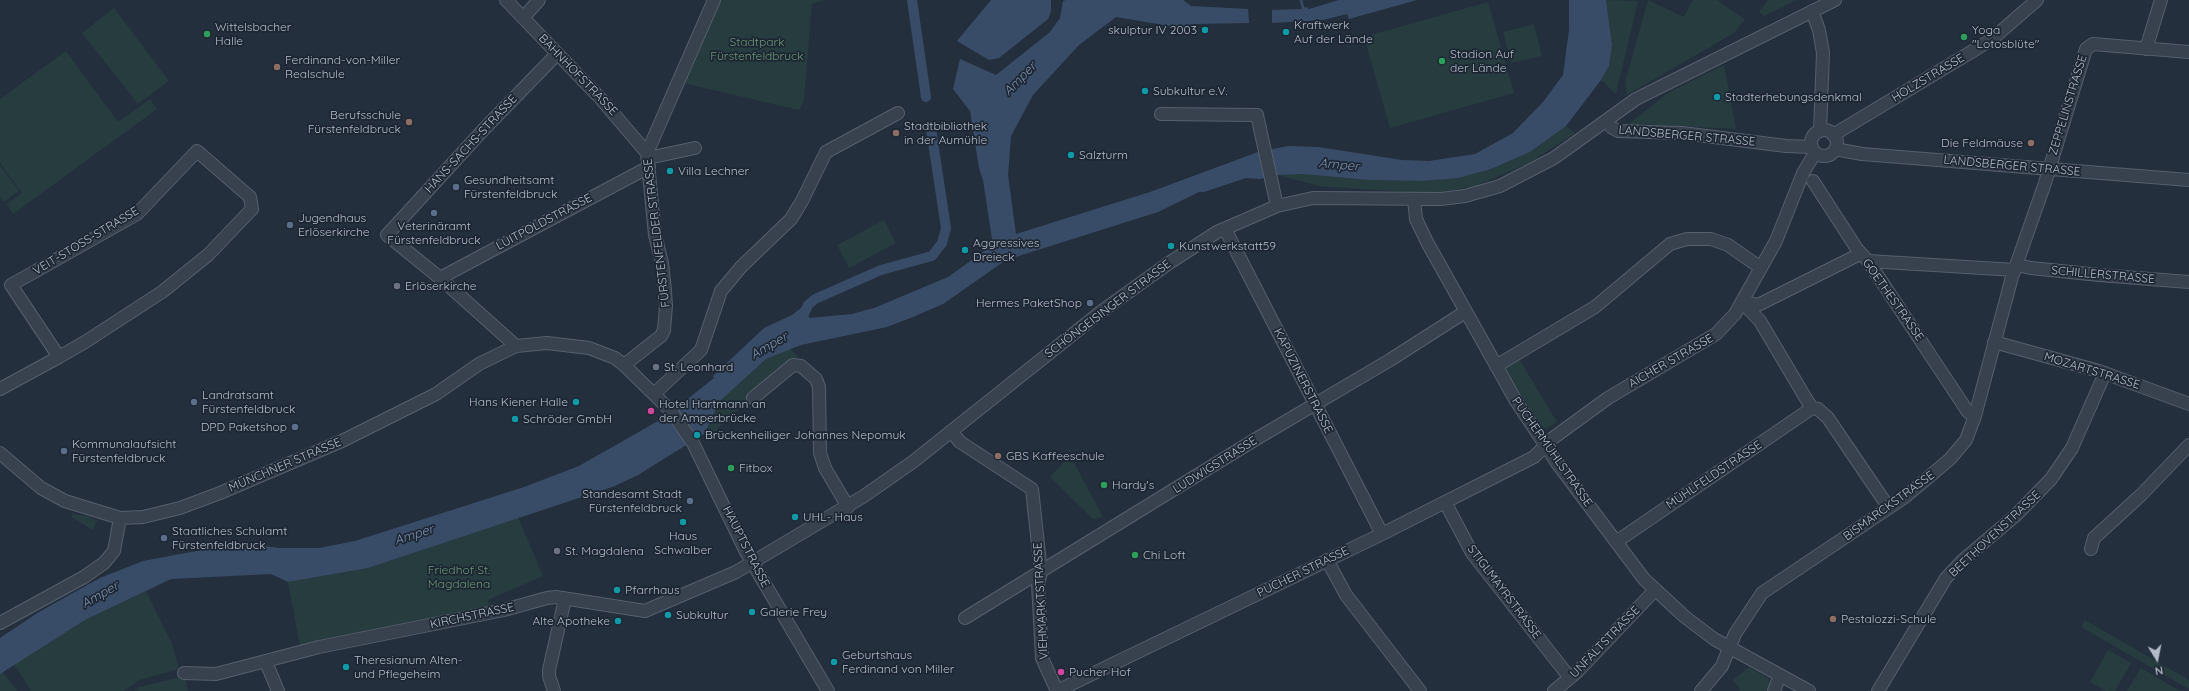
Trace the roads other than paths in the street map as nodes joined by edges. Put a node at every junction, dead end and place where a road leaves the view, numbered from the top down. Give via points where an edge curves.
1 (506, 0) edge
2 (539, 0) edge
3 (714, 0) edge
4 (1835, 0) edge
5 (2037, 0) edge
6 (2160, 0) edge
7 (1812, 12) junction
8 (523, 18) junction
9 (2146, 49) junction
10 (2189, 52) edge
11 (557, 54) junction
12 (1669, 83) junction
13 (898, 113) dead end
14 (1161, 114) dead end
15 (1611, 127) junction
16 (1820, 131) junction
17 (1833, 135) junction
18 (695, 148) dead end
19 (1835, 149) junction
20 (1813, 150) junction
21 (1554, 158) junction
22 (648, 159) junction
23 (2048, 169) junction
24 (2189, 180) edge
25 (1814, 181) dead end
26 (1414, 200) junction
27 (1277, 206) junction
28 (1225, 229) junction
29 (1864, 257) junction
30 (2016, 267) junction
31 (1761, 268) junction
32 (440, 278) junction
33 (2189, 282) edge
34 (1742, 302) junction
35 (1465, 312) junction
36 (1994, 342) junction
37 (516, 346) junction
38 (59, 357) junction
39 (624, 365) junction
40 (1496, 366) junction
41 (2105, 373) junction
42 (0, 389) edge
43 (655, 393) junction
44 (753, 398) dead end
45 (1316, 404) junction
46 (2189, 404) edge
47 (1812, 408) junction
48 (1975, 416) junction
49 (951, 431) junction
50 (2189, 445) edge
51 (1545, 447) junction
52 (0, 453) edge
53 (1445, 502) junction
54 (848, 507) junction
55 (1889, 508) junction
56 (120, 518) junction
57 (1382, 534) junction
58 (1616, 542) junction
59 (2090, 549) dead end
60 (1327, 560) junction
61 (752, 562) junction
62 (1041, 572) junction
63 (1655, 590) junction
64 (565, 598) junction
65 (965, 618) dead end
66 (0, 623) edge
67 (1728, 647) junction
68 (266, 662) junction
69 (184, 673) dead end
70 (1780, 675) junction
71 (1570, 678) junction
72 (1061, 690) edge
73 (278, 691) edge
74 (554, 691) edge
75 (828, 691) edge
76 (1420, 691) edge
77 (1554, 691) edge
78 (1701, 691) edge
79 (1774, 691) edge
80 (1809, 691) edge
81 (1878, 691) edge

1 - 8 street, BAHNHOFSTRASSE
2 - 8 street
3 - 22 street, FÜRSTENFELDER STRASSE
4 - 7 street, SCHÖNGEISINGER STRASSE
5 - 17 street, HOLZSTRASSE via 1991,40
6 - 9 street
7 - 12 street, SCHÖNGEISINGER STRASSE
7 - 16 street via 1819,30 1823,53
8 - 11 street, BAHNHOFSTRASSE
9 - 10 street, ZEPPELINSTRASSE
9 - 23 street, ZEPPELINSTRASSE via 2093,44 2086,49
11 - 22 street, BAHNHOFSTRASSE via 601,99
11 - 32 street, HANS-SACHS-STRASSE via 387,235
12 - 15 street, SCHÖNGEISINGER STRASSE
12 - 21 street, SCHÖNGEISINGER STRASSE via 1636,99
13 - 43 street via 826,152 791,219 740,267 721,291 701,350
14 - 27 street via 1257,114
15 - 20 street, LANDSBERGER STRASSE via 1618,131 1682,133
15 - 21 street, SCHÖNGEISINGER STRASSE via 1592,140
16 - 17 street
16 - 20 street via 1812,138
17 - 19 street
18 - 22 street, LUITPOLDSTRASSE
19 - 20 street via 1826,156
19 - 23 street, LANDSBERGER STRASSE via 1862,154
20 - 31 street, AICHER STRASSE via 1782,230
21 - 26 street, SCHÖNGEISINGER STRASSE via 1522,176 1477,193 1452,198
22 - 32 street, LUITPOLDSTRASSE
22 - 39 street, FÜRSTENFELDER STRASSE via 655,235 665,291 665,324 662,336
23 - 24 street, LANDSBERGER STRASSE
23 - 30 street, BISMARCKSTRASSE
25 - 29 street, GOETHESTRASSE
26 - 27 street, SCHÖNGEISINGER STRASSE via 1325,197
26 - 35 street, PUCHERMÜHLSTRASSE via 1416,219
27 - 28 street, SCHÖNGEISINGER STRASSE
28 - 45 street, KAPUZINERSTRASSE
28 - 49 street, SCHÖNGEISINGER STRASSE via 1196,245 1111,304
29 - 30 street, SCHILLERSTRASSE
29 - 34 street via 1758,305
29 - 48 street, GOETHESTRASSE via 1968,412
30 - 33 street, SCHILLERSTRASSE
30 - 36 street, BISMARCKSTRASSE
31 - 34 street, AICHER STRASSE
31 - 40 street via 1728,245 1711,239 1686,239 1670,244 1595,307
32 - 37 street
34 - 47 street via 1758,317
34 - 51 street, AICHER STRASSE via 1728,324 1716,334 1608,398 1553,438
35 - 40 street, PUCHERMÜHLSTRASSE
35 - 45 street, LUDWIGSTRASSE
36 - 41 street, MOZARTSTRASSE
36 - 48 street, BISMARCKSTRASSE
37 - 39 street, MÜNCHNER STRASSE via 570,344 608,355
37 - 56 street, MÜNCHNER STRASSE via 479,364 413,407 286,465 180,508 143,517
38 - 38 street, VEIT-STOSS-STRASSE via 135,310 187,273 252,209 250,197 197,151 137,214 11,285
38 - 42 street
39 - 43 street, MÜNCHNER STRASSE
40 - 51 street, PUCHERMÜHLSTRASSE
41 - 46 street, MOZARTSTRASSE
41 - 81 street, BEETHOVENSTRASSE via 2072,448 2051,479 2015,516 1963,560 1946,578
43 - 61 street, HAUPTSTRASSE via 693,443
44 - 54 street via 793,365 801,366 816,379 819,387 820,453 825,468
45 - 57 street, KAPUZINERSTRASSE
45 - 62 street, LUDWIGSTRASSE
47 - 55 street via 1818,409 1828,418
47 - 58 street, MÜHLFELDSTRASSE
48 - 55 street, BISMARCKSTRASSE via 1966,440 1950,459
49 - 54 street, SCHÖNGEISINGER STRASSE
49 - 62 street, VIEHMARKTSTRASSE via 960,442 1032,489
50 - 59 street via 2141,495 2094,538
51 - 53 street, PUCHER STRASSE via 1534,457
51 - 58 street, PUCHERMÜHLSTRASSE
52 - 56 street, MÜNCHNER STRASSE via 41,488 58,498
53 - 57 street, PUCHER STRASSE
53 - 71 street, STIGLMAYRSTRASSE via 1472,553
54 - 61 street, SCHÖNGEISINGER STRASSE
55 - 67 street, BISMARCKSTRASSE via 1762,593
56 - 66 street via 114,550 104,563 84,577
57 - 60 street, PUCHER STRASSE
58 - 63 street, PUCHERMÜHLSTRASSE
60 - 72 street, PUCHER STRASSE
60 - 76 street via 1346,595
61 - 64 street, KIRCHSTRASSE via 729,575 645,611
61 - 75 street, HAUPTSTRASSE
62 - 65 street, LUDWIGSTRASSE
62 - 72 street, VIEHMARKTSTRASSE via 1038,584 1042,658
63 - 67 street, PUCHERMÜHLSTRASSE via 1700,630
63 - 71 street, UNFALTSTRASSE
64 - 68 street, KIRCHSTRASSE via 547,598 504,610 319,647
64 - 74 street via 549,670
67 - 70 street, PUCHERMÜHLSTRASSE
67 - 78 street, BISMARCKSTRASSE via 1722,666
68 - 69 street, KIRCHSTRASSE via 216,674
68 - 73 street
70 - 79 street
70 - 80 street, PUCHERMÜHLSTRASSE
71 - 77 street, UNFALTSTRASSE

